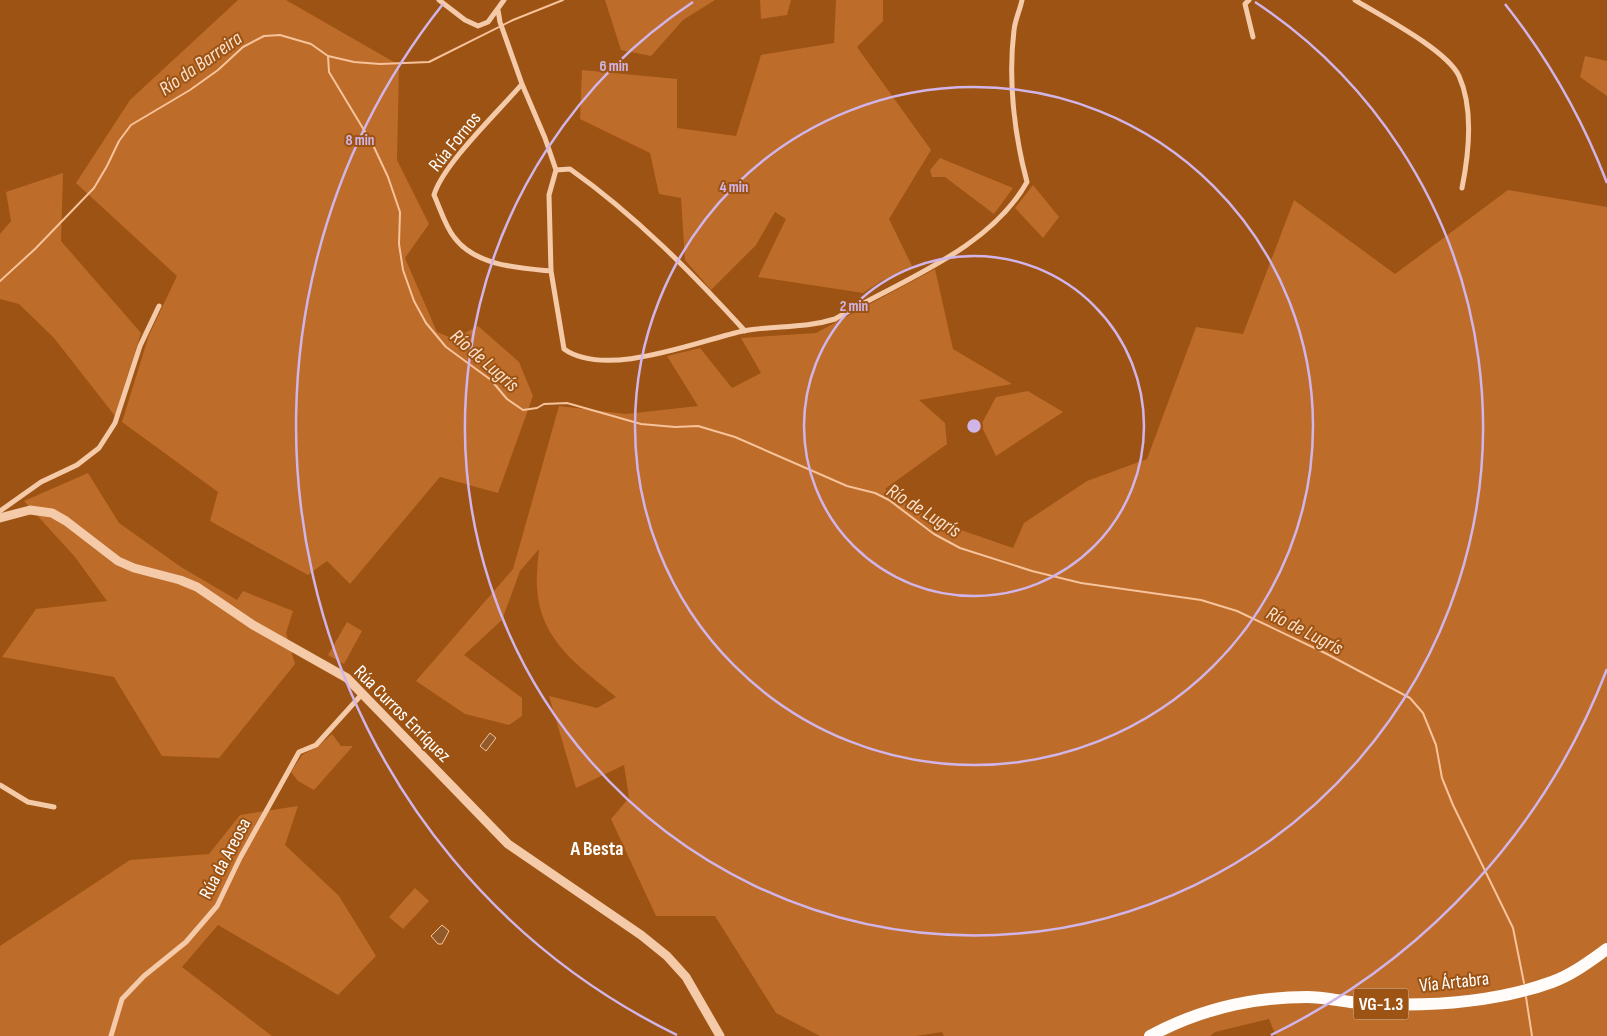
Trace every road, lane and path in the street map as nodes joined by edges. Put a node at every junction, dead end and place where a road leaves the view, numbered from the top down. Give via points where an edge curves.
1 (439, 0) edge
2 (504, 0) edge
3 (1022, 0) edge
4 (1249, 0) edge
5 (1355, 0) edge
6 (498, 10) junction
7 (1253, 37) dead end
8 (522, 84) junction
9 (556, 170) junction
10 (1462, 188) dead end
11 (551, 271) junction
12 (159, 306) dead end
13 (745, 331) junction
14 (0, 512) edge
15 (0, 518) edge
16 (363, 692) junction
17 (0, 785) edge
18 (54, 807) dead end
19 (1607, 949) edge
20 (111, 1036) edge
21 (720, 1036) edge
22 (1150, 1036) edge

1 - 6 street via 478,26 488,22
2 - 6 street
3 - 13 street via 1014,28 1013,85 1026,182 1016,202 964,247 835,319 814,326
4 - 7 street via 1247,16
5 - 10 street via 1429,45 1458,75 1469,114
6 - 8 street
8 - 9 street
8 - 11 street, Rúa Fornos via 455,161 437,184 434,195 453,237 465,248 484,259 517,268
9 - 11 street via 549,195
9 - 13 street via 570,169 612,203 680,263
11 - 13 street via 564,349 572,354 601,360 657,356
12 - 14 street via 140,346 115,423 99,448 77,465 41,482
15 - 16 street, Rúa Curros Enríquez via 30,510 52,514 118,561 197,587 253,625 330,667
16 - 20 street, Rúa da Areosa via 316,744 299,752 218,906 186,942 144,976 122,999
16 - 21 street, Rúa Curros Enríquez via 508,844 641,935 666,956 686,976
17 - 18 street via 28,802
19 - 22 highway, Vía Ártabra / VG-1.3 via 1553,982 1513,993 1451,1003 1411,1005 1359,1003 1309,996 1257,1001 1208,1011

